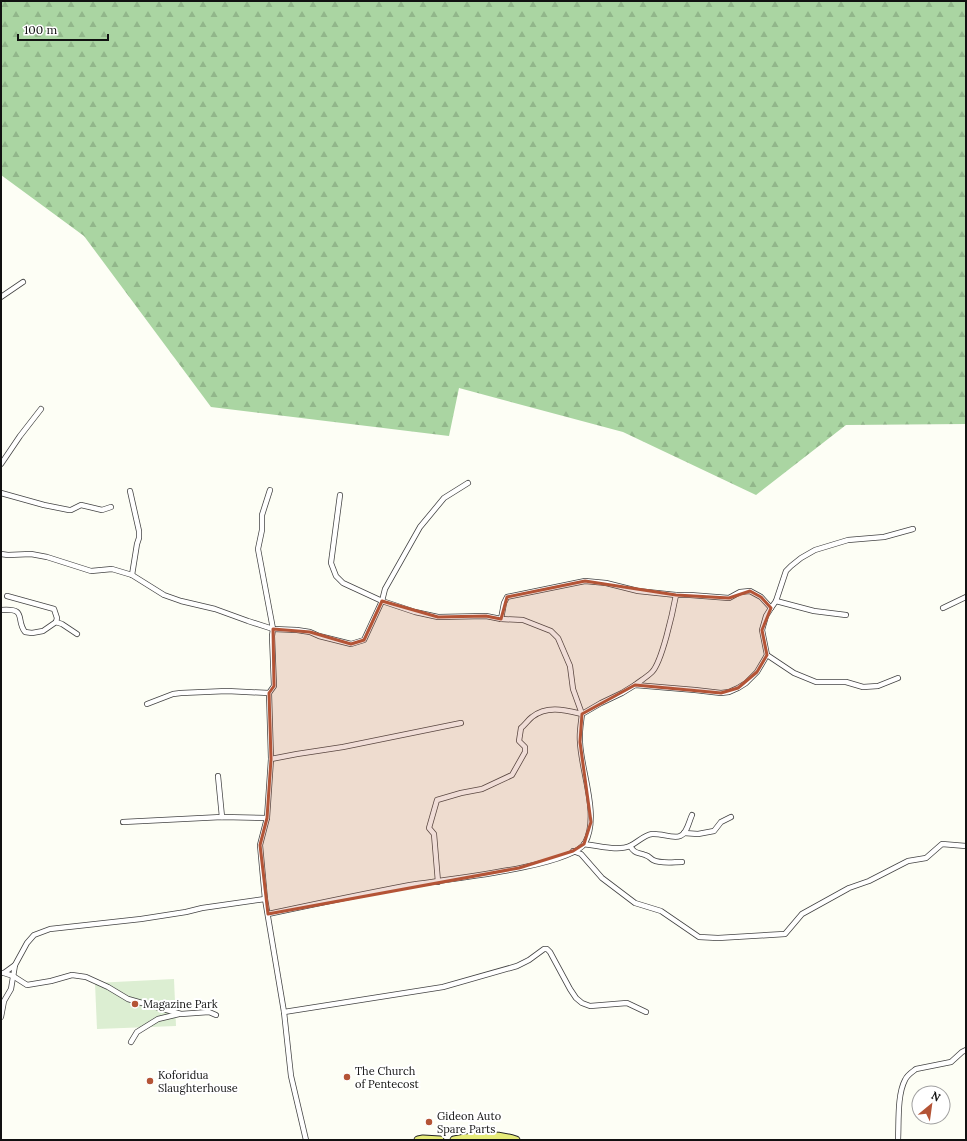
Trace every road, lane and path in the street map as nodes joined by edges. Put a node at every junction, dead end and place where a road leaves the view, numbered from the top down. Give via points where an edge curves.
1 (23, 282) dead end
2 (1, 298) edge
3 (40, 409) dead end
4 (1, 464) edge
5 (468, 484) dead end
6 (270, 490) dead end
7 (130, 491) dead end
8 (1, 493) edge
9 (340, 495) dead end
10 (111, 507) dead end
11 (913, 529) dead end
12 (1, 554) edge
13 (132, 575) junction
14 (676, 595) junction
15 (7, 596) dead end
16 (966, 597) edge
17 (382, 601) junction
18 (776, 601) junction
19 (770, 608) junction
20 (943, 608) dead end
21 (1, 610) edge
22 (846, 615) dead end
23 (502, 619) junction
24 (56, 622) junction
25 (273, 629) junction
26 (77, 634) dead end
27 (767, 655) junction
28 (898, 678) dead end
29 (635, 685) junction
30 (269, 693) junction
31 (147, 704) dead end
32 (582, 714) junction
33 (460, 723) dead end
34 (271, 759) junction
35 (218, 776) dead end
36 (692, 815) dead end
37 (222, 817) junction
38 (731, 817) dead end
39 (267, 818) junction
40 (123, 822) dead end
41 (684, 833) junction
42 (584, 844) junction
43 (630, 846) junction
44 (966, 846) edge
45 (573, 851) junction
46 (682, 862) dead end
47 (438, 882) junction
48 (265, 899) junction
49 (268, 914) junction
50 (15, 964) junction
51 (3, 973) edge
52 (13, 976) junction
53 (284, 1012) junction
54 (646, 1012) dead end
55 (181, 1014) junction
56 (216, 1015) dead end
57 (1, 1017) edge
58 (132, 1042) dead end
59 (966, 1050) edge
60 (306, 1140) edge
61 (418, 1140) edge
62 (440, 1140) edge
63 (454, 1140) edge
64 (516, 1140) edge
65 (898, 1140) edge

1 - 2 street
3 - 4 street
5 - 17 street via 444,498 420,527 385,589
6 - 25 street via 262,515 258,549
7 - 13 street via 140,538
8 - 10 street via 69,510 81,505 102,510
9 - 17 street via 331,563 336,576 343,583
11 - 18 street via 884,537 848,540 810,553 786,571
12 - 13 street via 39,555 91,571 112,569
13 - 25 street via 181,601 215,609
14 - 19 street via 729,598 740,592 750,591 761,597
14 - 23 street via 585,581 507,597
14 - 29 street via 656,666
15 - 24 street via 54,609
16 - 20 street
17 - 23 street via 438,617 486,616
17 - 25 street via 364,640 351,644 310,632
18 - 19 street
18 - 22 street via 814,611
19 - 27 street via 762,630
21 - 24 street via 16,611 25,632 43,631
23 - 32 street via 523,620 544,627 556,635 570,666 573,689
24 - 26 street
25 - 30 street via 274,686
27 - 28 street via 794,673 816,682 878,686
27 - 29 street via 757,672 746,683 729,692
29 - 32 street
30 - 31 street via 181,693
30 - 34 street
32 - 42 street via 580,742 591,822
32 - 47 street via 552,709 532,717 521,728 518,742 525,747 525,752 512,775 482,789 437,800 429,828 434,834
33 - 34 street
34 - 39 street
35 - 37 street
36 - 41 street
37 - 39 street
37 - 40 street
38 - 41 street via 721,822 714,831
39 - 48 street via 260,845
41 - 43 street via 676,837 652,834
42 - 43 street via 615,848
42 - 45 street
43 - 46 street via 634,851 655,861
44 - 45 street via 942,844 926,858 908,861 849,888 802,914 785,934 718,938 699,937 661,911 635,903 602,878 581,854
45 - 47 street via 519,868
47 - 49 street
48 - 49 street
48 - 50 street via 141,919 50,929 34,935
49 - 53 street
50 - 51 street
50 - 52 street
51 - 52 street
52 - 55 street via 27,984 51,981 72,974 86,977 128,999
52 - 57 street
53 - 54 street via 443,987 517,966 544,949 550,952 570,989 582,1003 590,1006 627,1003
53 - 60 street via 291,1076
55 - 56 street via 208,1012
55 - 58 street via 158,1019 137,1032
59 - 65 street via 951,1062 916,1069 905,1079 901,1090
61 - 62 main road
63 - 64 main road via 494,1135

